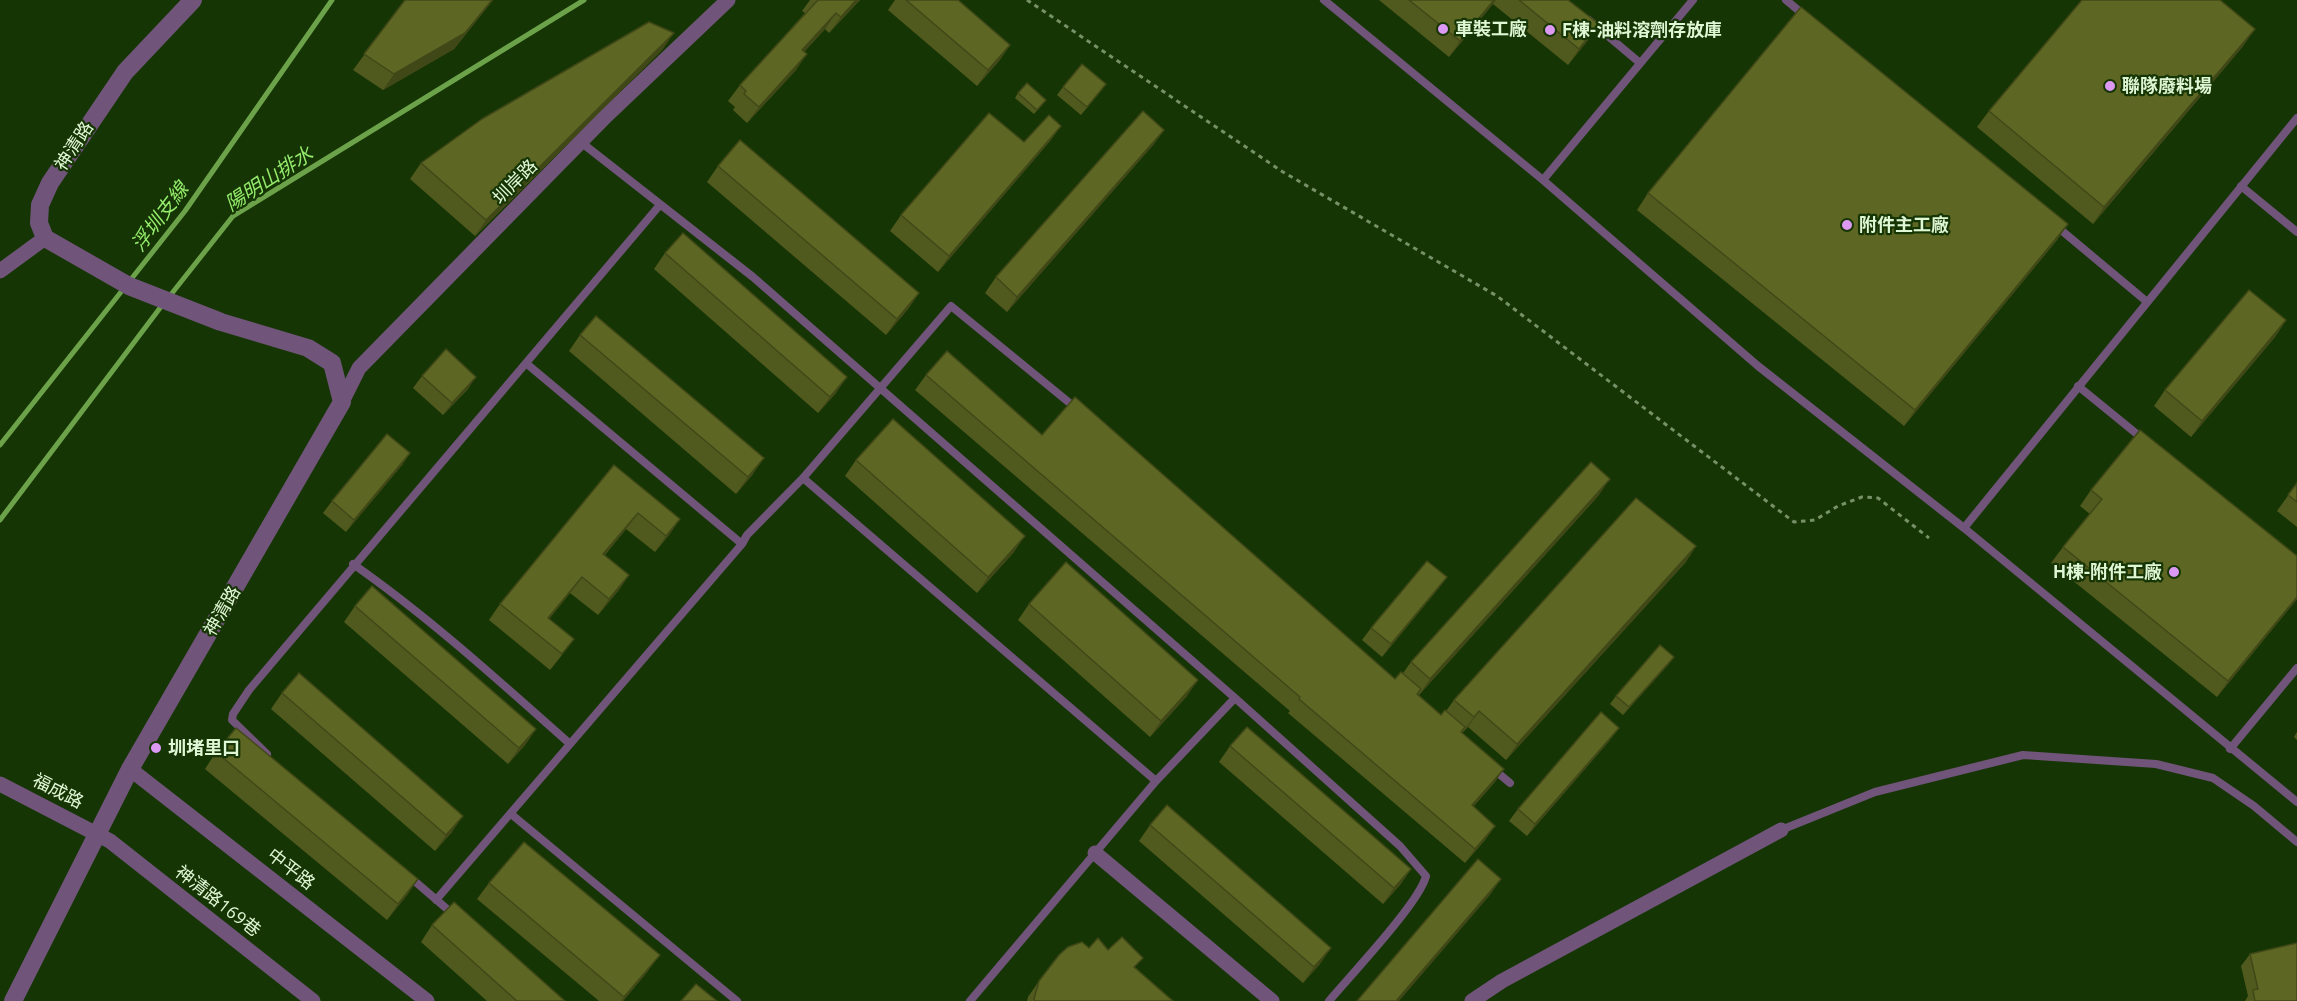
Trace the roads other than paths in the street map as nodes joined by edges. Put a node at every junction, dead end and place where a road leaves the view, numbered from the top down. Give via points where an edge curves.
1 (193, 0) edge
2 (728, 0) edge
3 (1324, 0) edge
4 (1693, 0) edge
5 (1786, 0) edge
6 (1582, 14) edge
7 (1813, 23) edge
8 (1640, 63) junction
9 (2297, 118) edge
10 (582, 143) junction
11 (1543, 180) junction
12 (2241, 186) junction
13 (659, 206) junction
14 (2047, 218) edge
15 (2297, 232) edge
16 (45, 238) junction
17 (0, 271) edge
18 (2146, 301) junction
19 (527, 364) junction
20 (2078, 386) junction
21 (880, 388) junction
22 (342, 402) junction
23 (1081, 412) edge
24 (2151, 446) edge
25 (803, 478) junction
26 (1964, 528) junction
27 (742, 544) junction
28 (353, 564) junction
29 (2297, 668) edge
30 (1235, 698) junction
31 (568, 743) junction
32 (2230, 749) junction
33 (270, 757) edge
34 (1484, 760) edge
35 (130, 769) junction
36 (1156, 781) junction
37 (1510, 783) dead end
38 (0, 784) edge
39 (2297, 802) edge
40 (510, 814) junction
41 (1781, 830) joint
42 (98, 834) junction
43 (2297, 842) edge
44 (1095, 853) junction
45 (401, 870) edge
46 (436, 900) junction
47 (462, 921) edge
48 (13, 1001) edge
49 (313, 1001) edge
50 (427, 1001) edge
51 (737, 1001) edge
52 (970, 1001) edge
53 (1272, 1001) edge
54 (1329, 1001) edge
55 (1472, 1001) edge

1 - 16 street, 神清路 via 125,72 50,183 40,205 39,223
2 - 10 street, 圳岸路
3 - 11 lane
4 - 8 lane
5 - 7 lane
6 - 8 lane
8 - 11 lane
9 - 12 lane
10 - 13 lane
10 - 22 street, 圳岸路 via 359,368
11 - 26 lane via 1758,366
12 - 15 lane
12 - 18 lane
13 - 19 lane
13 - 21 lane via 753,278
14 - 18 lane
16 - 17 street
16 - 22 street via 120,281 221,322 309,348 332,363
18 - 20 lane
19 - 27 lane
19 - 28 lane
20 - 24 lane
20 - 26 lane
21 - 23 lane via 951,306
21 - 25 lane
21 - 30 lane
22 - 35 street, 神清路
25 - 27 lane
25 - 36 lane
26 - 32 lane
27 - 31 lane
28 - 31 lane via 414,609
28 - 33 lane via 233,714 232,720
29 - 32 lane
30 - 36 lane
30 - 54 lane via 1400,846 1426,876 1406,909
31 - 40 lane
32 - 39 lane
34 - 37 lane
35 - 42 street, 神清路
35 - 50 street, 中平路
36 - 44 lane
38 - 42 street, 福成路
40 - 46 lane
40 - 51 lane
41 - 43 lane via 1875,792 2023,755 2156,764 2213,778
41 - 55 street
42 - 48 street, 神清路
42 - 49 street, 神清路169巷
44 - 52 lane
44 - 53 street
45 - 46 lane
46 - 47 lane

